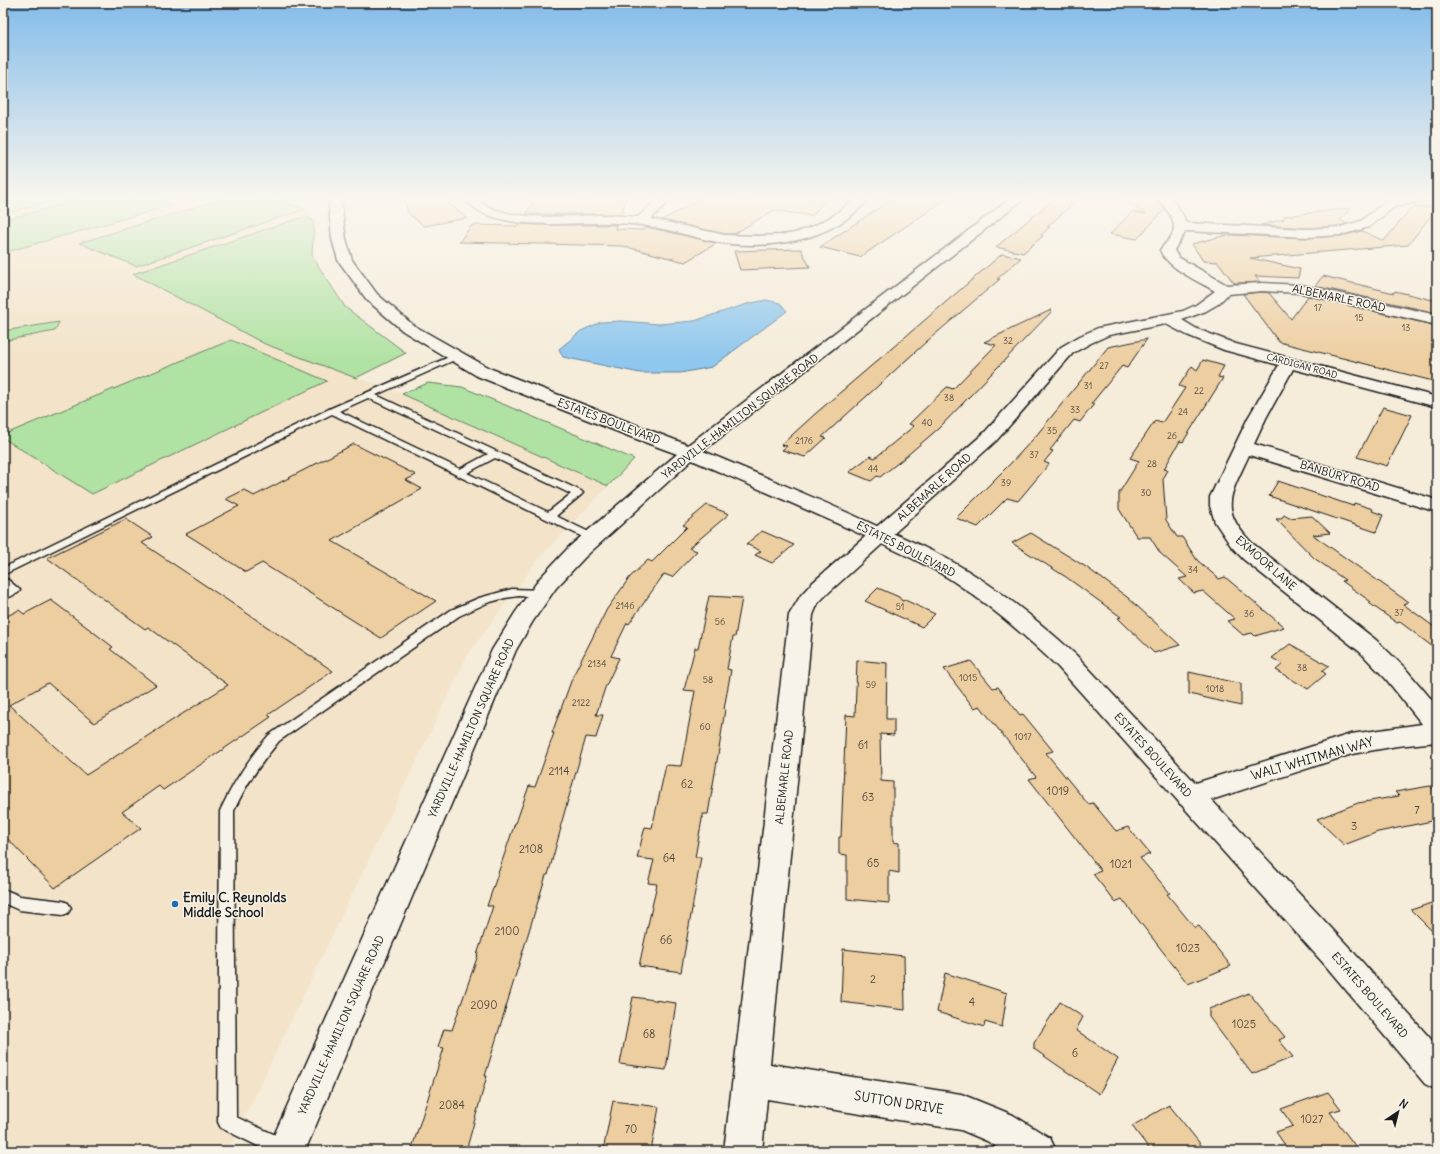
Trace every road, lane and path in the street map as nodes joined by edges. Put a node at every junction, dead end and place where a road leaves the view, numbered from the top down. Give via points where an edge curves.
1 (343, 252) edge
2 (950, 252) edge
3 (1168, 252) edge
4 (1224, 290) junction
5 (1170, 320) junction
6 (1437, 320) edge
7 (456, 356) junction
8 (1288, 363) junction
9 (369, 395) junction
10 (1437, 402) edge
11 (332, 411) junction
12 (1243, 447) junction
13 (690, 452) junction
14 (495, 454) junction
15 (460, 473) junction
16 (1437, 506) edge
17 (549, 516) junction
18 (880, 535) junction
19 (593, 538) junction
20 (3, 572) edge
21 (3, 581) edge
22 (540, 594) junction
23 (3, 596) edge
24 (1437, 724) edge
25 (1437, 732) edge
26 (1190, 796) junction
27 (3, 896) edge
28 (63, 908) dead end
29 (1437, 1072) edge
30 (751, 1079) junction
31 (286, 1151) edge
32 (744, 1151) edge
33 (1037, 1151) edge

1 - 7 street, ESTATES BOULEVARD via 356,277 372,297 408,328
2 - 13 street, YARDVILLE-HAMILTON SQUARE ROAD
3 - 4 street via 1173,260
4 - 5 street, ALBEMARLE ROAD via 1199,310
4 - 6 street, ALBEMARLE ROAD via 1262,287 1301,289
5 - 8 street, CARDIGAN ROAD via 1211,340
5 - 18 street, ALBEMARLE ROAD via 1121,327 1080,341 1067,350 990,437
7 - 9 lane
7 - 13 street, ESTATES BOULEVARD via 484,372
8 - 10 street, CARDIGAN ROAD
8 - 12 street, EXMOOR LANE
9 - 11 lane
9 - 14 lane
11 - 15 lane
11 - 20 lane
12 - 16 street, BANBURY ROAD
12 - 24 street, EXMOOR LANE via 1220,497 1220,511 1226,526 1251,554 1368,646 1395,673
13 - 18 street, ESTATES BOULEVARD
13 - 19 street, YARDVILLE-HAMILTON SQUARE ROAD
14 - 15 lane
14 - 17 lane via 578,493
15 - 17 lane
17 - 19 lane
18 - 26 street, ESTATES BOULEVARD via 960,576 1037,633 1067,662
18 - 30 street, ALBEMARLE ROAD via 819,589 801,615
19 - 22 street, YARDVILLE-HAMILTON SQUARE ROAD
21 - 23 lane via 14,590
22 - 31 street, YARDVILLE-HAMILTON SQUARE ROAD via 504,650
22 - 31 lane via 514,593 495,597 455,613 274,738 252,764 237,788 227,810 227,1122
25 - 26 street, WALT WHITMAN WAY via 1351,744
26 - 29 street, ESTATES BOULEVARD via 1336,955
27 - 28 lane via 19,903
30 - 32 street, ALBEMARLE ROAD
30 - 33 street, SUTTON DRIVE via 961,1112 1000,1128

